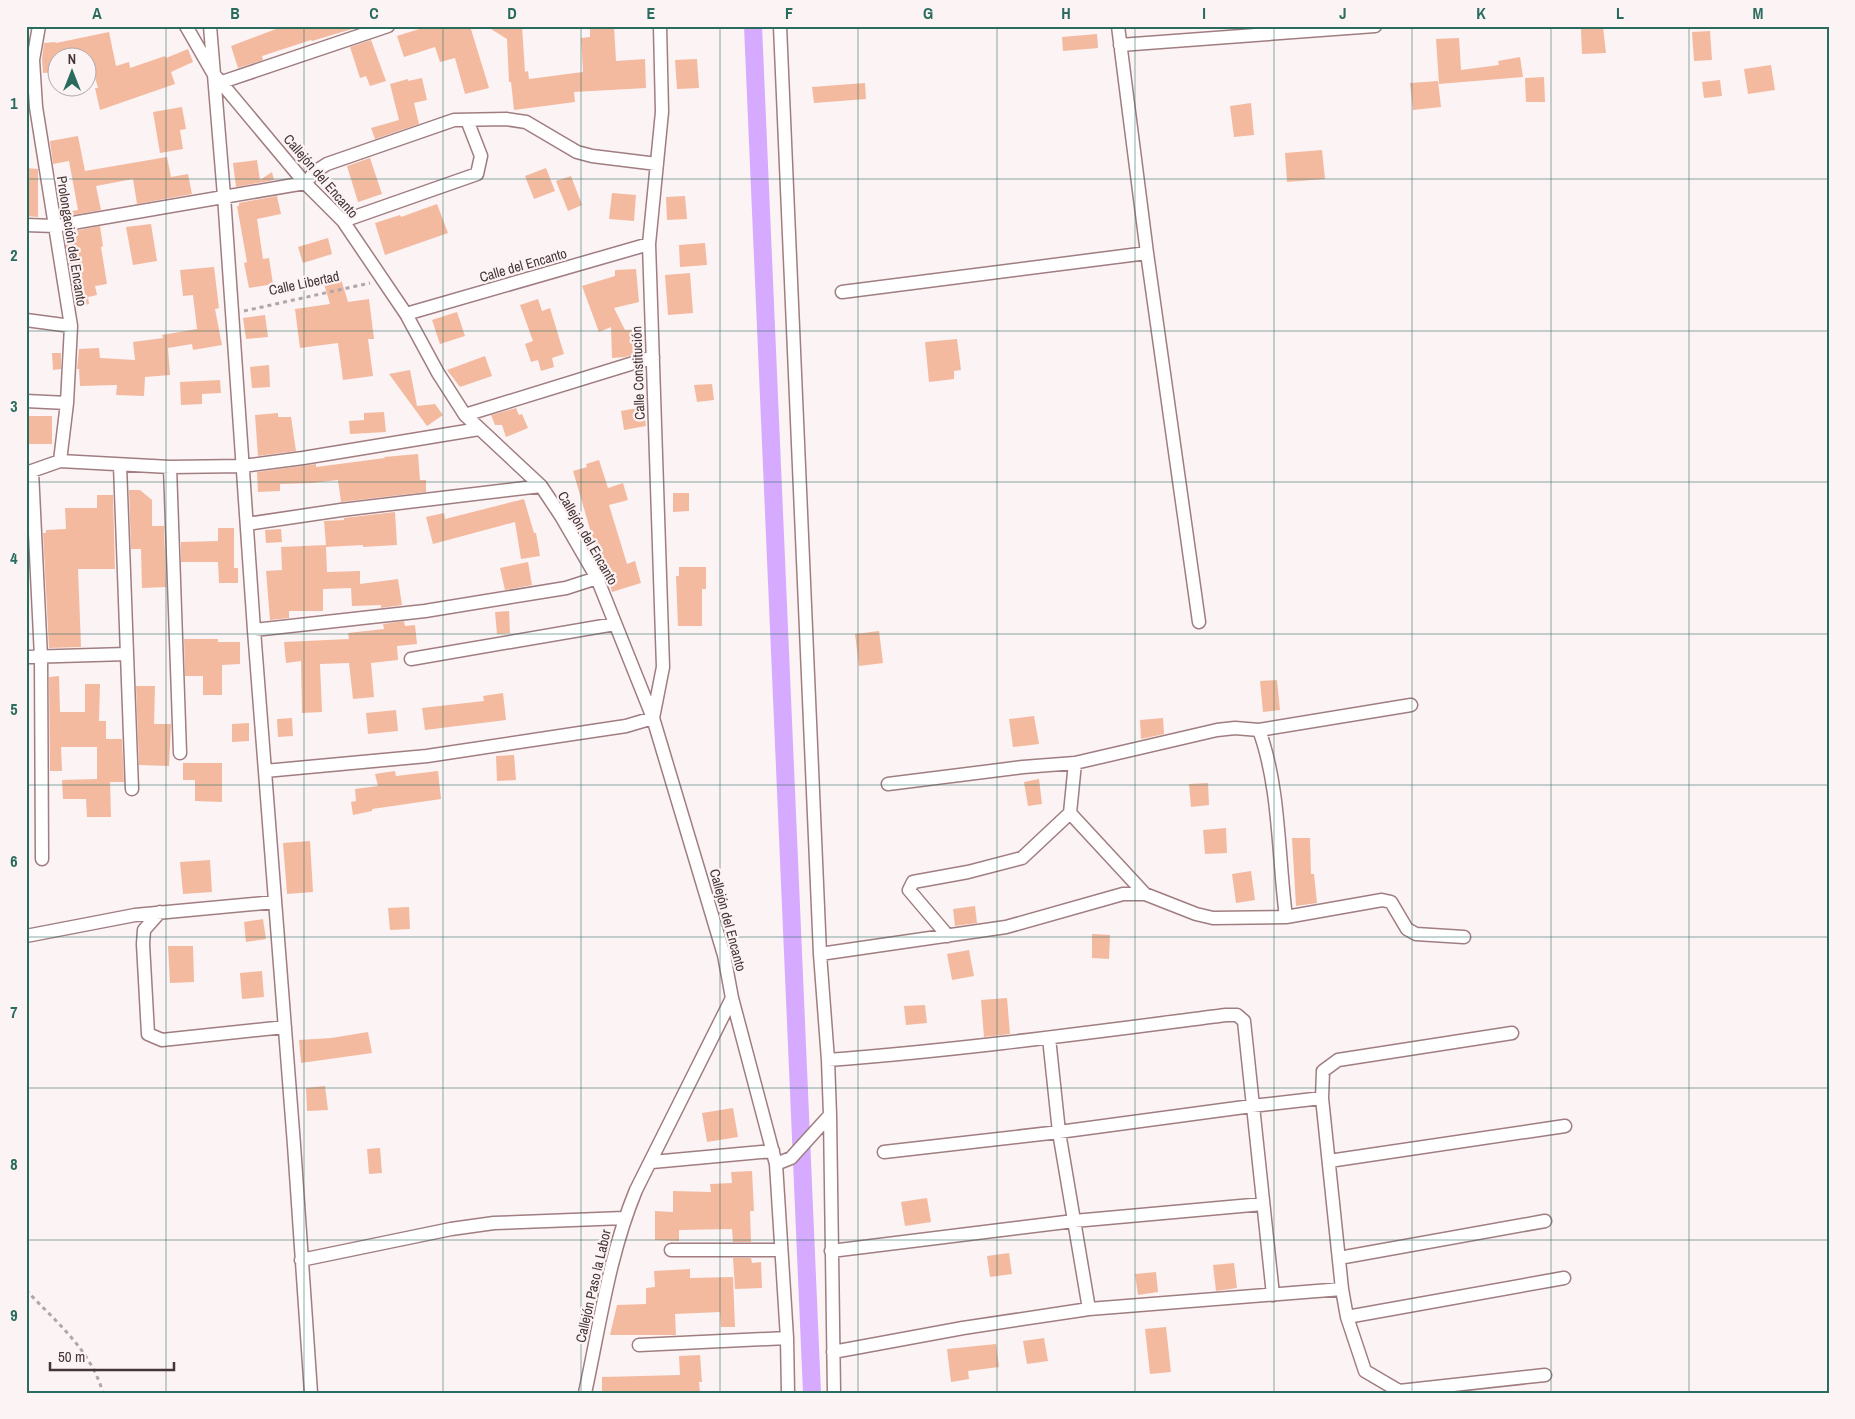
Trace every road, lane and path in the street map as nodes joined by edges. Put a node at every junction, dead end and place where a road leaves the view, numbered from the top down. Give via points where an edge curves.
1 (39, 26) edge
2 (186, 26) edge
3 (210, 26) edge
4 (660, 26) edge
5 (780, 26) edge
6 (1118, 26) edge
7 (1375, 26) edge
8 (380, 28) edge
9 (1120, 45) junction
10 (218, 77) junction
11 (31, 107) edge
12 (467, 120) junction
13 (656, 164) junction
14 (305, 183) junction
15 (224, 196) junction
16 (343, 221) junction
17 (26, 225) edge
18 (55, 226) junction
19 (649, 244) junction
20 (1147, 254) junction
21 (383, 281) junction
22 (842, 292) dead end
23 (232, 314) junction
24 (406, 314) junction
25 (26, 320) edge
26 (71, 326) junction
27 (652, 357) junction
28 (26, 401) edge
29 (67, 403) junction
30 (465, 415) junction
31 (479, 429) junction
32 (60, 461) junction
33 (120, 465) junction
34 (243, 466) junction
35 (170, 467) junction
36 (29, 472) edge
37 (541, 486) junction
38 (247, 524) junction
39 (597, 578) junction
40 (1199, 622) dead end
41 (616, 624) junction
42 (254, 630) junction
43 (127, 654) junction
44 (26, 657) edge
45 (41, 658) junction
46 (411, 659) dead end
47 (1411, 705) dead end
48 (653, 718) junction
49 (1260, 730) junction
50 (180, 753) dead end
51 (1075, 763) junction
52 (265, 771) junction
53 (888, 784) dead end
54 (132, 789) dead end
55 (1070, 813) junction
56 (42, 860) dead end
57 (1145, 894) junction
58 (275, 902) junction
59 (160, 912) junction
60 (1286, 917) junction
61 (26, 936) edge
62 (948, 936) junction
63 (1464, 937) dead end
64 (820, 954) junction
65 (732, 998) junction
66 (285, 1028) junction
67 (1512, 1034) dead end
68 (1049, 1038) junction
69 (828, 1060) junction
70 (1322, 1098) junction
71 (1252, 1106) junction
72 (830, 1115) junction
73 (1565, 1126) dead end
74 (1059, 1132) junction
75 (773, 1151) junction
76 (884, 1152) dead end
77 (1329, 1161) junction
78 (652, 1162) junction
79 (776, 1164) junction
80 (1264, 1204) junction
81 (624, 1218) junction
82 (1074, 1221) junction
83 (1544, 1221) dead end
84 (671, 1250) dead end
85 (781, 1250) junction
86 (831, 1251) junction
87 (1339, 1258) junction
88 (301, 1260) junction
89 (1564, 1278) dead end
90 (1342, 1289) junction
91 (26, 1290) edge
92 (1273, 1295) junction
93 (1089, 1309) junction
94 (1347, 1317) junction
95 (787, 1338) junction
96 (639, 1345) dead end
97 (833, 1352) junction
98 (1545, 1376) dead end
99 (103, 1393) edge
100 (310, 1393) edge
101 (585, 1393) edge
102 (788, 1393) edge
103 (834, 1393) edge

1 - 11 street, Prolongación del Encanto via 33,60
2 - 10 street, Callejón del Encanto
3 - 10 street
4 - 13 street, Calle Constitución via 662,112
5 - 64 street
6 - 9 street
7 - 9 street
8 - 10 street
9 - 20 street
10 - 14 street, Callejón del Encanto
10 - 15 street
11 - 18 street, Prolongación del Encanto
12 - 13 street via 526,122 577,152
12 - 14 street via 454,120 327,164
12 - 16 street via 481,156 477,174
13 - 19 street, Calle Constitución
14 - 15 street
14 - 16 street, Callejón del Encanto
15 - 18 street
15 - 23 street
16 - 21 street, Callejón del Encanto
17 - 18 street
18 - 26 street, Prolongación del Encanto
19 - 24 street, Calle del Encanto
19 - 27 street, Calle Constitución
20 - 22 street
20 - 40 street
21 - 23 path, Calle Libertad
21 - 24 street, Callejón del Encanto
23 - 34 street
24 - 30 street, Callejón del Encanto
25 - 26 street
26 - 29 street, Prolongación del Encanto
27 - 30 street
27 - 48 street, Calle Constitución via 663,667
28 - 29 street
29 - 32 street, Prolongación del Encanto
30 - 31 street, Callejón del Encanto
31 - 34 street
31 - 37 street, Callejón del Encanto
32 - 33 street
32 - 36 street
33 - 35 street
33 - 43 street
34 - 35 street
34 - 38 street
35 - 50 street
36 - 45 street
37 - 38 street
37 - 39 street, Callejón del Encanto
38 - 42 street
39 - 41 street, Callejón del Encanto
39 - 42 street via 566,588 443,608
41 - 46 street
41 - 48 street, Callejón del Encanto
42 - 52 street
43 - 45 street
43 - 54 street
44 - 45 street
45 - 56 street
47 - 49 street
48 - 52 street via 626,726 427,756
48 - 65 street, Callejón del Encanto via 724,955
49 - 51 street via 1217,730
49 - 60 street via 1267,752 1279,834
51 - 53 street
51 - 55 street
52 - 58 street
55 - 57 street
55 - 62 street via 1022,858 913,882 909,890
57 - 60 street via 1213,918
57 - 62 street via 1122,894 1006,927
58 - 59 street
58 - 66 street
59 - 61 street
59 - 66 street via 144,930 148,1034 162,1040
60 - 63 street via 1382,900 1391,902 1407,929 1416,934
62 - 64 street
64 - 69 street
65 - 75 street, Callejón del Encanto
65 - 78 street, Callejón Paso la Labor
66 - 88 street
67 - 70 street via 1338,1060 1323,1070
68 - 69 street
68 - 71 street via 1237,1015 1244,1021
68 - 74 street
69 - 72 street
70 - 71 street
70 - 77 street
71 - 74 street
71 - 80 street
72 - 79 street via 791,1158
72 - 86 street
73 - 77 street
74 - 76 street
74 - 82 street
75 - 78 street
75 - 79 street, Callejón del Encanto
77 - 87 street
78 - 81 street, Callejón Paso la Labor
79 - 85 street, Callejón del Encanto
80 - 82 street
80 - 92 street
81 - 88 street via 494,1223
81 - 101 street, Callejón Paso la Labor via 612,1259
82 - 86 street
82 - 93 street
83 - 87 street
84 - 85 street
85 - 95 street, Callejón del Encanto
86 - 97 street
87 - 90 street
88 - 100 street
89 - 94 street
90 - 92 street
90 - 94 street
91 - 99 path via 82,1348
92 - 93 street
93 - 97 street
94 - 98 street via 1365,1371 1399,1391
95 - 96 street
95 - 102 street, Callejón del Encanto
97 - 103 street

